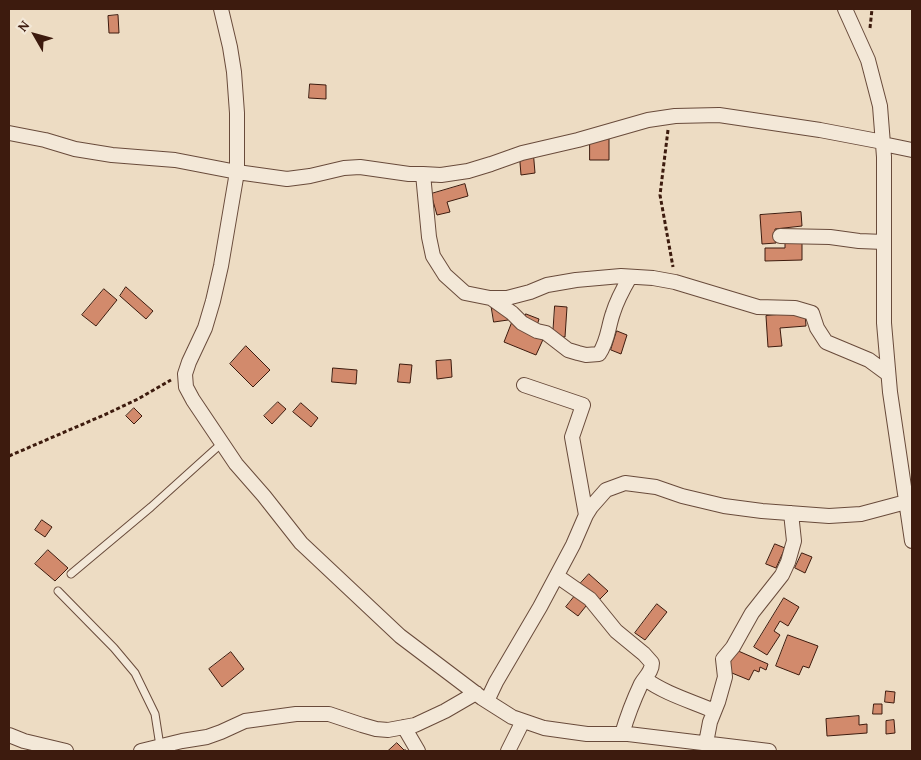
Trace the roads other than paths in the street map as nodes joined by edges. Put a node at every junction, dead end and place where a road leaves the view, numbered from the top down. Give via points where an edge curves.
1 (221, 9) edge
2 (845, 9) edge
3 (9, 133) edge
4 (883, 143) junction
5 (912, 150) edge
6 (237, 172) junction
7 (423, 174) junction
8 (780, 236) dead end
9 (884, 242) junction
10 (630, 277) junction
11 (490, 298) junction
12 (888, 374) junction
13 (524, 385) dead end
14 (222, 443) junction
15 (901, 468) junction
16 (912, 477) edge
17 (906, 502) junction
18 (791, 513) junction
19 (586, 515) junction
20 (912, 541) edge
21 (71, 574) dead end
22 (557, 576) junction
23 (58, 591) dead end
24 (645, 679) junction
25 (481, 697) junction
26 (714, 711) junction
27 (523, 721) junction
28 (404, 727) junction
29 (622, 734) junction
30 (9, 735) edge
31 (706, 743) junction
32 (157, 749) edge
33 (729, 749) edge
34 (66, 751) edge
35 (141, 751) edge
36 (418, 751) edge
37 (508, 751) edge
38 (769, 751) edge

1 - 6 street via 234,72
2 - 4 street via 868,60 880,106
3 - 6 street via 75,149 175,160
4 - 5 street
4 - 7 street via 719,115 676,116 648,120 522,153 468,171
4 - 9 street
6 - 7 street via 287,179 360,167
6 - 14 street via 213,301 185,374 186,387
7 - 11 street via 433,256 445,275 465,292
8 - 9 street
9 - 12 street
10 - 11 street via 576,280 507,298
10 - 11 street via 612,314 606,343 599,354 568,350 546,332 522,323
10 - 12 street via 675,282 758,308 796,308 812,313 826,342 868,360
12 - 15 street
13 - 19 street via 583,405 572,437
14 - 21 lane via 151,508
14 - 25 street via 301,543 400,636
15 - 16 street
15 - 17 street
17 - 18 street via 861,514
17 - 20 street
18 - 19 street via 724,506 656,487 625,483 606,490
18 - 26 street via 794,540 788,562 723,659 725,677
19 - 22 street
22 - 24 street via 590,600 616,631 650,660 652,668
22 - 25 street
23 - 32 lane via 135,673 155,714
24 - 26 street
24 - 29 street
25 - 27 street
25 - 28 street
26 - 31 street
27 - 29 street via 544,728 587,734
27 - 37 street
28 - 32 street via 376,729 329,714 296,714 245,721 207,737
28 - 36 street
29 - 31 street
30 - 34 street
31 - 33 street
32 - 35 street
33 - 38 street

